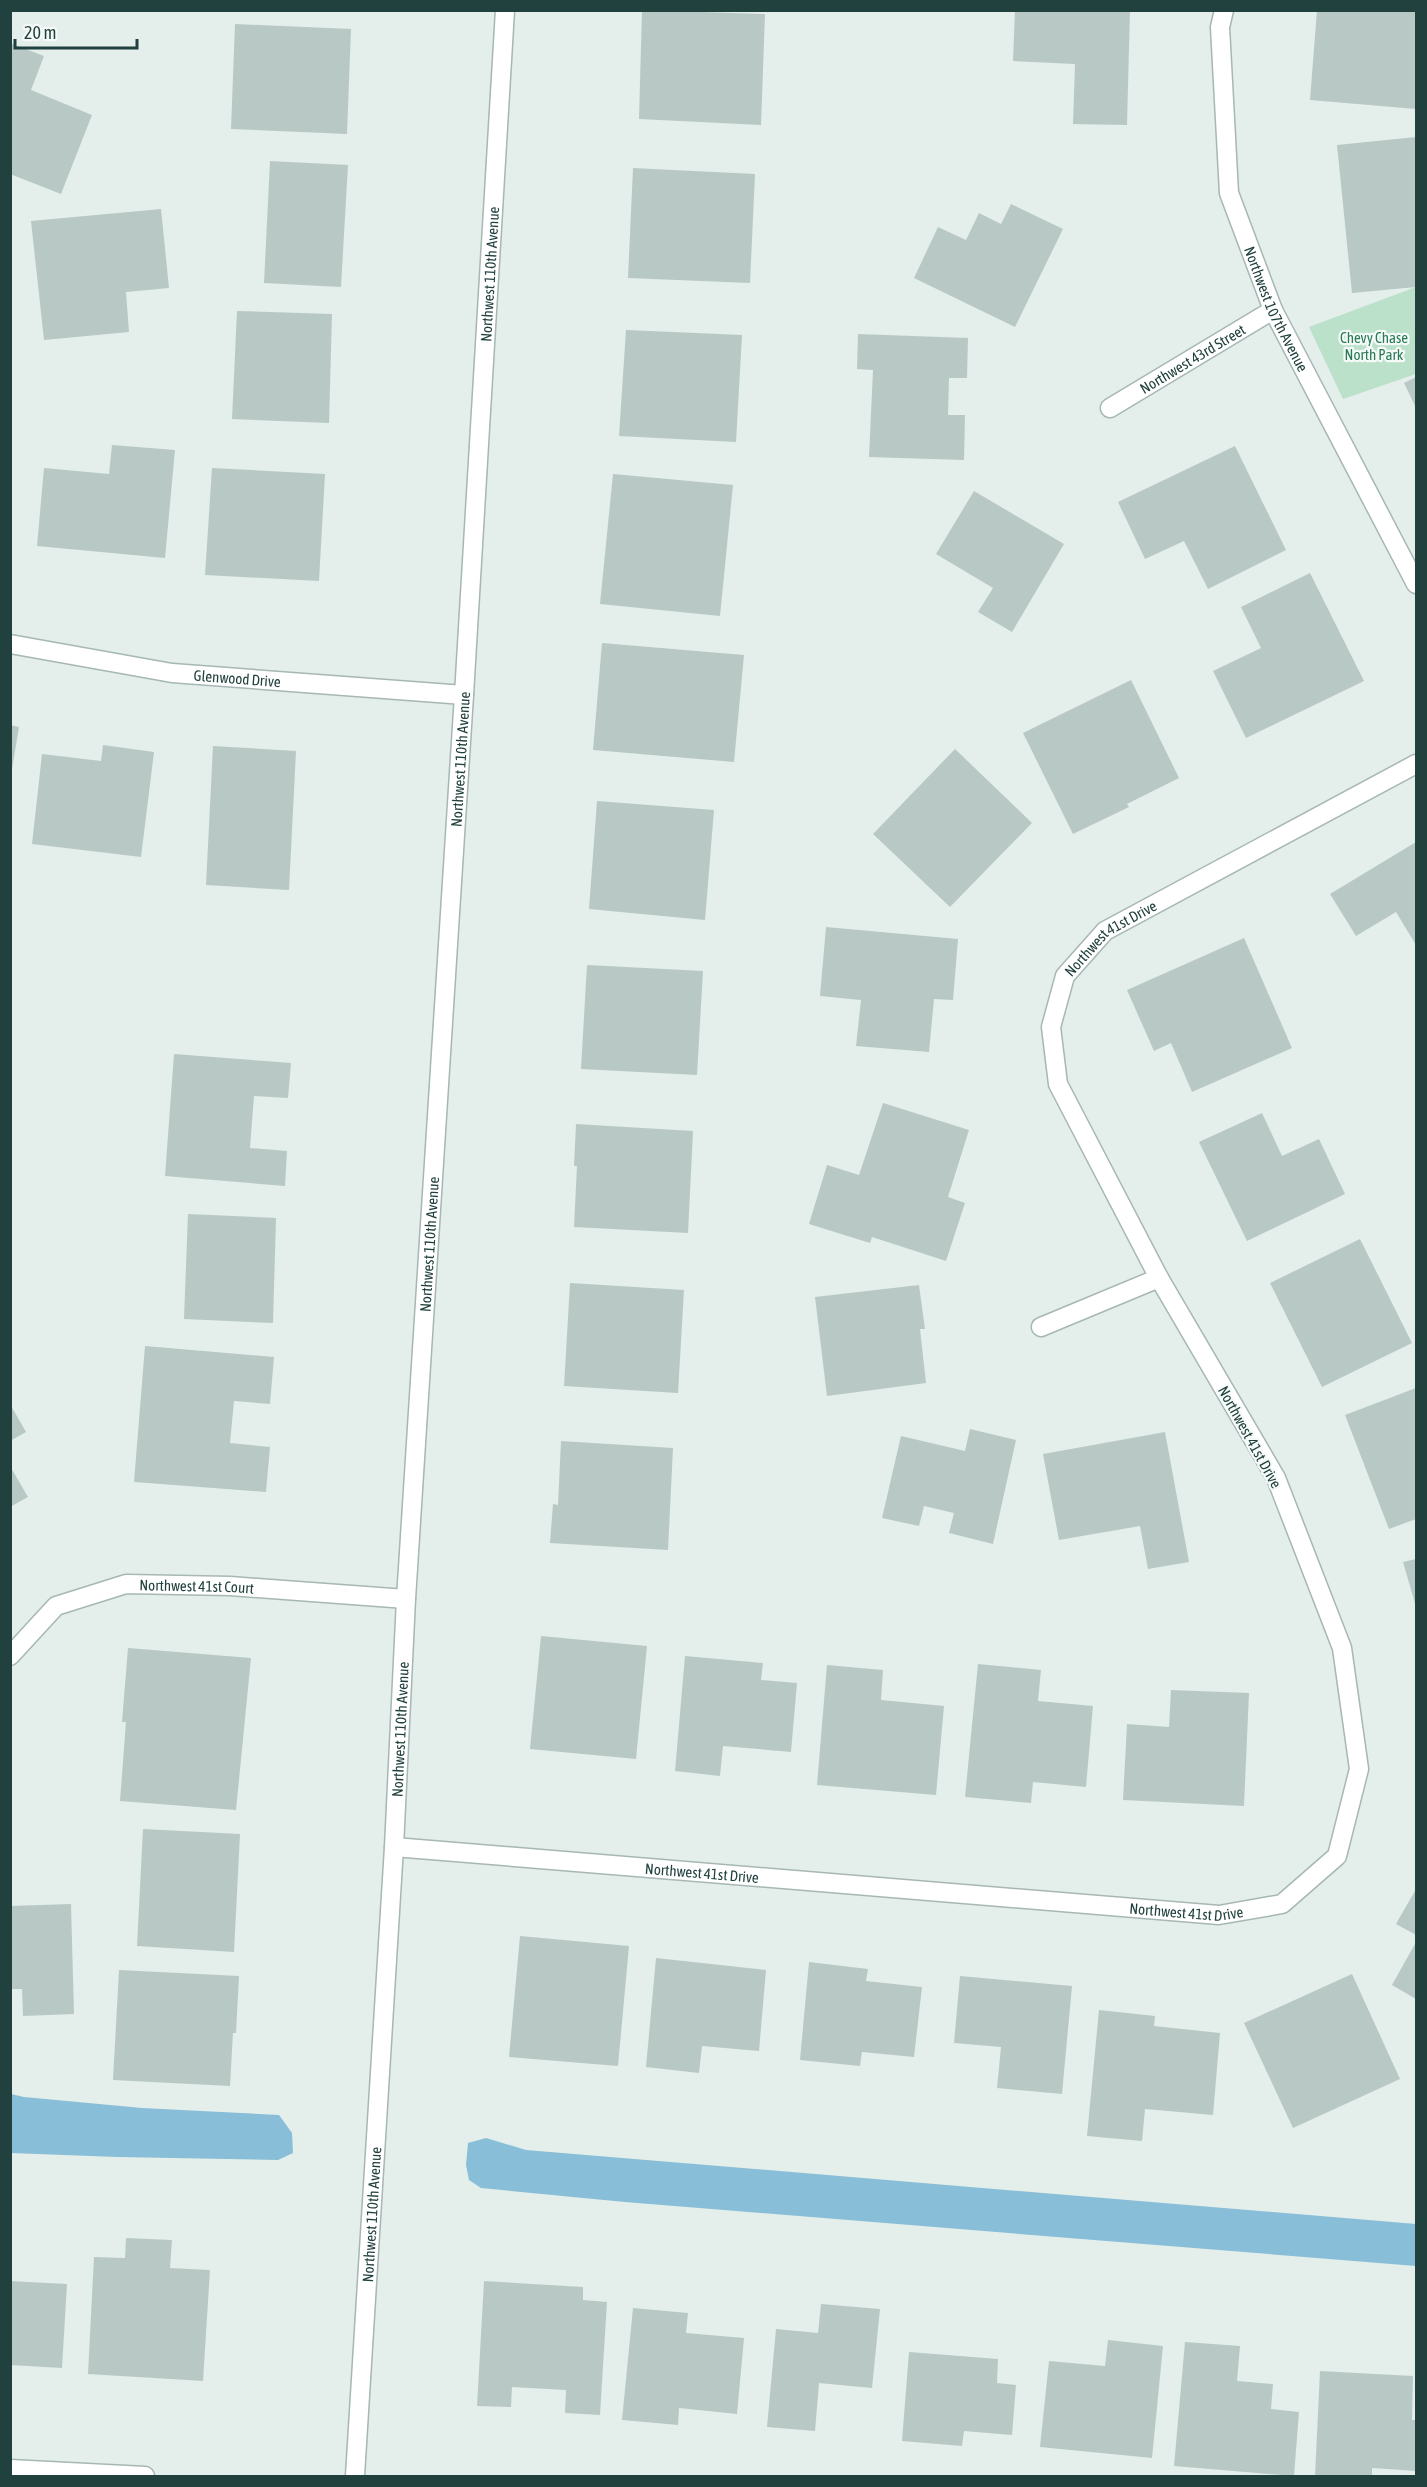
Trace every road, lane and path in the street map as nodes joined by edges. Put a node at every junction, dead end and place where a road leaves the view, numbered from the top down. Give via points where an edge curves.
1 (505, 10) edge
2 (1224, 10) edge
3 (1274, 310) junction
4 (1110, 408) dead end
5 (1416, 584) edge
6 (10, 644) edge
7 (464, 695) junction
8 (1416, 765) edge
9 (1159, 1278) junction
10 (1041, 1327) dead end
11 (406, 1599) junction
12 (10, 1656) edge
13 (394, 1847) junction
14 (10, 2469) edge
15 (145, 2476) edge
16 (355, 2476) edge

1 - 7 street, Northwest 110th Avenue
2 - 3 street, Northwest 107th Avenue via 1220,27 1229,193
3 - 4 street, Northwest 43rd Street
3 - 5 street, Northwest 107th Avenue
6 - 7 street, Glenwood Drive via 172,673
7 - 11 street, Northwest 110th Avenue
8 - 9 street, Northwest 41st Drive via 1105,932 1065,976 1051,1027 1058,1084
9 - 10 street
9 - 13 street, Northwest 41st Drive via 1276,1478 1342,1648 1359,1769 1337,1856 1282,1904 1219,1915
11 - 12 street, Northwest 41st Court via 230,1586 126,1584 56,1606
11 - 13 street, Northwest 110th Avenue
13 - 16 street, Northwest 110th Avenue
14 - 15 street

